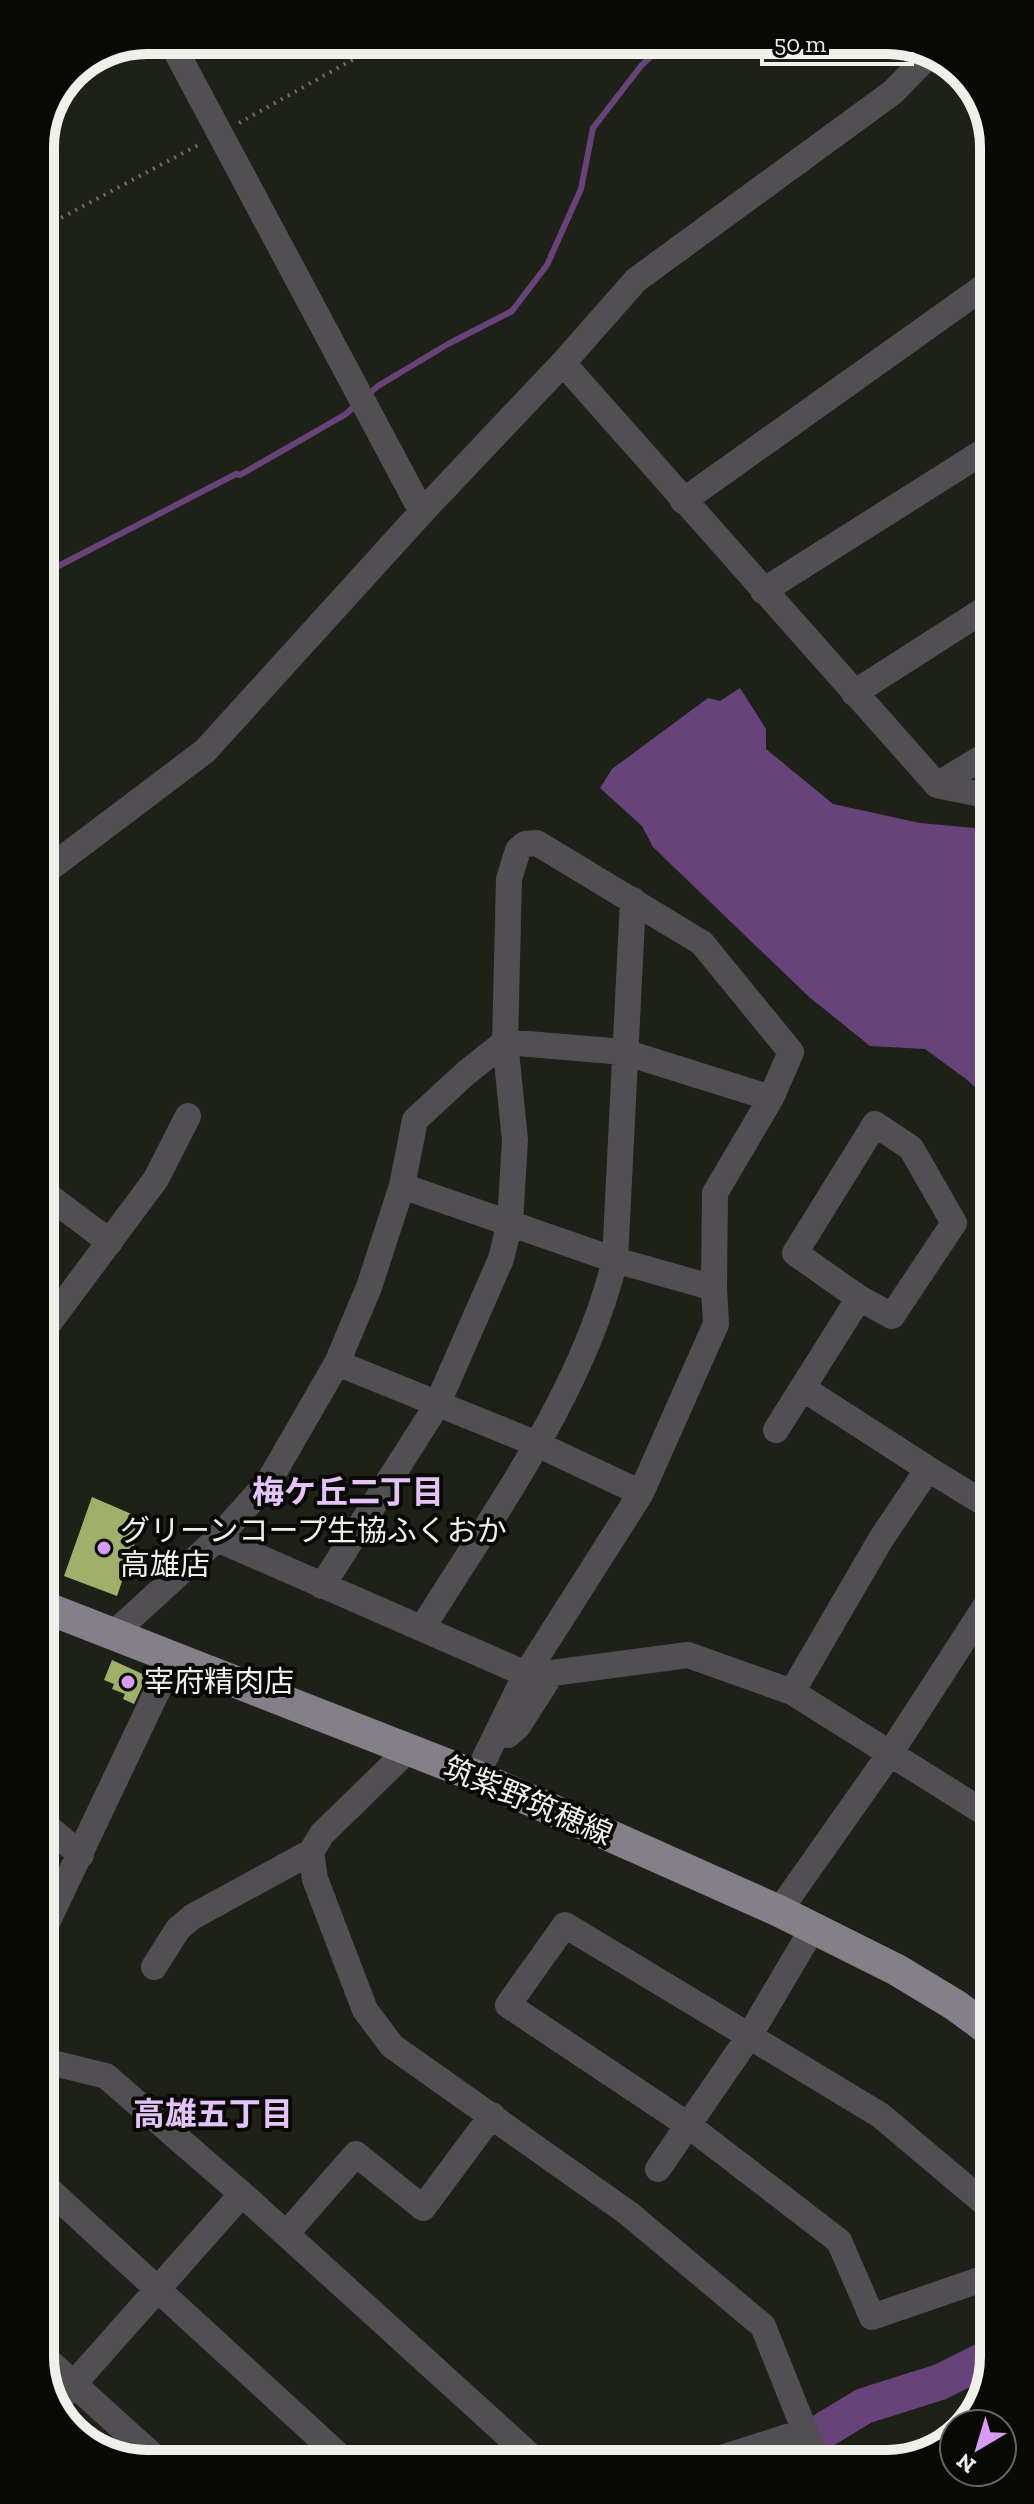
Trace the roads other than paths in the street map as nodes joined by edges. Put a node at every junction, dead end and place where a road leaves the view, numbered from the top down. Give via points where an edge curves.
1 (177, 54) edge
2 (923, 61) edge
3 (980, 289) edge
4 (563, 363) junction
5 (980, 454) edge
6 (683, 501) junction
7 (422, 512) junction
8 (763, 591) junction
9 (980, 612) edge
10 (854, 693) junction
11 (980, 759) edge
12 (937, 785) junction
13 (980, 794) edge
14 (54, 865) edge
15 (633, 900) junction
16 (505, 1042) junction
17 (624, 1052) junction
18 (771, 1098) junction
19 (188, 1116) dead end
20 (402, 1186) junction
21 (54, 1200) edge
22 (510, 1222) junction
23 (110, 1242) junction
24 (615, 1260) junction
25 (714, 1288) junction
26 (859, 1298) junction
27 (54, 1316) edge
28 (337, 1363) junction
29 (804, 1389) junction
30 (437, 1405) junction
31 (776, 1430) dead end
32 (537, 1444) junction
33 (928, 1469) junction
34 (641, 1493) junction
35 (980, 1501) edge
36 (217, 1539) junction
37 (322, 1586) junction
38 (54, 1611) edge
39 (980, 1615) edge
40 (423, 1627) junction
41 (113, 1634) junction
42 (173, 1658) junction
43 (526, 1674) junction
44 (792, 1692) junction
45 (407, 1751) junction
46 (889, 1755) junction
47 (480, 1768) junction
48 (980, 1810) edge
49 (54, 1832) edge
50 (311, 1852) junction
51 (81, 1855) junction
52 (54, 1909) edge
53 (779, 1911) junction
54 (813, 1928) junction
55 (154, 1967) dead end
56 (980, 2023) edge
57 (748, 2038) junction
58 (54, 2063) edge
59 (492, 2115) junction
60 (688, 2125) junction
61 (658, 2169) dead end
62 (54, 2194) edge
63 (242, 2194) junction
64 (980, 2199) edge
65 (286, 2234) junction
66 (980, 2280) edge
67 (159, 2289) junction
68 (55, 2366) edge
69 (75, 2383) junction
70 (63, 2396) edge
71 (806, 2431) junction
72 (147, 2450) edge
73 (333, 2450) edge
74 (524, 2450) edge
75 (746, 2450) edge
76 (813, 2450) edge

1 - 7 street
2 - 4 street via 893,92 636,280
3 - 6 street
4 - 6 street
4 - 7 street
5 - 8 street
6 - 8 street
7 - 14 street via 205,751
8 - 10 street
9 - 10 street
10 - 12 street
11 - 12 street
12 - 13 street
15 - 16 street via 537,843 518,850 509,879
15 - 17 street
15 - 18 street via 702,943 791,1052
16 - 17 street
16 - 20 street via 415,1120
16 - 22 street via 515,1140
17 - 18 street
17 - 24 street
18 - 25 street via 715,1193
19 - 23 street via 156,1179
20 - 22 street
20 - 28 street
21 - 23 street
22 - 24 street
22 - 30 street via 501,1259
23 - 27 street
24 - 25 street
24 - 32 street via 591,1336
25 - 34 street via 716,1324
26 - 26 street via 892,1316 954,1223 911,1148 875,1124 795,1253
26 - 29 street
28 - 30 street
28 - 36 street via 269,1481
29 - 31 street
29 - 33 street
30 - 32 street
30 - 37 street
32 - 34 street
32 - 40 street
33 - 35 street
33 - 44 street
34 - 43 street
36 - 37 street
36 - 41 street
37 - 40 street
38 - 41 main road, 筑紫野筑穂線
39 - 46 street
40 - 43 street
41 - 42 main road, 筑紫野筑穂線
42 - 45 main road, 筑紫野筑穂線
42 - 51 street
43 - 47 street
44 - 46 street
44 - 47 street via 688,1655 552,1673 518,1726
45 - 47 main road, 筑紫野筑穂線
45 - 50 street via 322,1834
46 - 48 street
46 - 53 street
47 - 53 main road, 筑紫野筑穂線
49 - 51 street
50 - 55 street via 192,1917
50 - 59 street via 315,1879 365,2010 392,2046
51 - 52 street
53 - 54 main road, 筑紫野筑穂線
54 - 56 main road, 筑紫野筑穂線 via 909,1977
54 - 57 street
57 - 60 street
57 - 60 street via 565,1925 508,2005
57 - 64 street via 880,2115
58 - 63 street via 106,2076
59 - 65 street via 423,2208 356,2154
59 - 71 street via 628,2213 763,2326
60 - 61 street
60 - 66 street via 839,2241 872,2317
62 - 67 street
63 - 65 street
63 - 67 street
65 - 74 street
67 - 69 street
67 - 73 street
68 - 69 street
69 - 70 street
69 - 72 street
71 - 75 street
71 - 76 street

